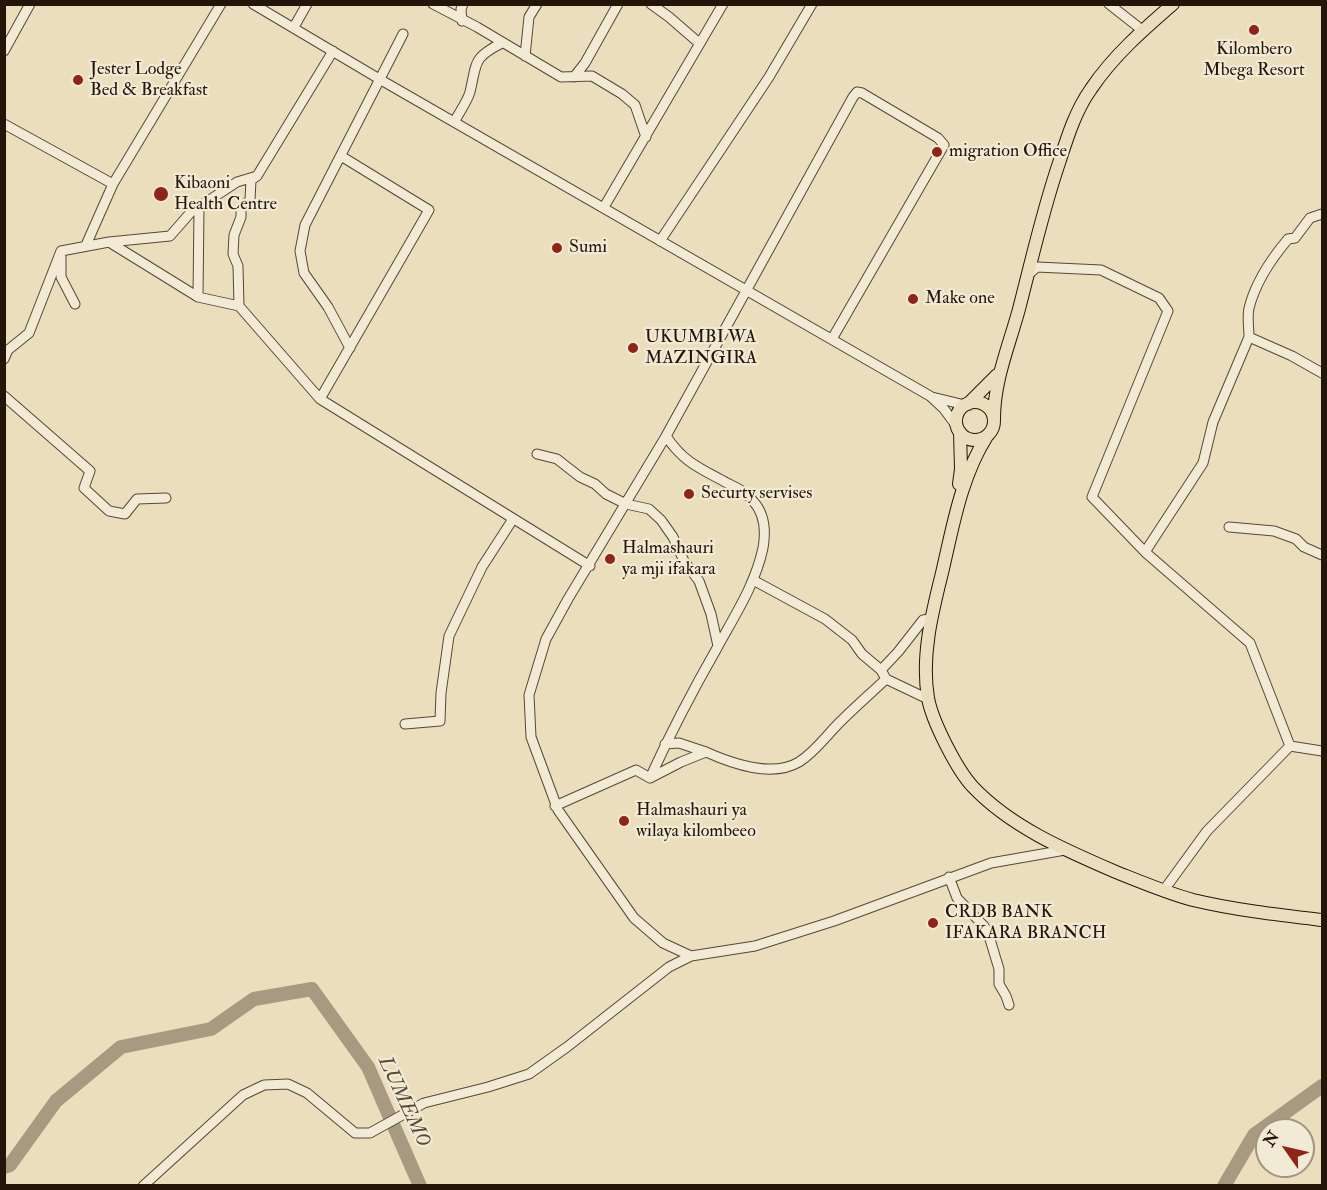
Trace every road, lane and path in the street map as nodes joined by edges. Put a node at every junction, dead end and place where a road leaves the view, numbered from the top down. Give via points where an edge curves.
1 (30, 4) edge
2 (221, 4) edge
3 (253, 4) edge
4 (307, 4) edge
5 (432, 4) edge
6 (464, 4) edge
7 (537, 4) edge
8 (618, 4) edge
9 (651, 4) edge
10 (723, 4) edge
11 (812, 4) edge
12 (1109, 4) edge
13 (1173, 4) edge
14 (462, 21) junction
15 (294, 27) junction
16 (1142, 30) junction
17 (403, 34) dead end
18 (502, 43) junction
19 (699, 43) junction
20 (4, 51) edge
21 (333, 51) junction
22 (525, 56) junction
23 (583, 66) junction
24 (574, 77) junction
25 (589, 77) junction
26 (381, 80) junction
27 (454, 122) junction
28 (4, 124) edge
29 (646, 137) junction
30 (341, 156) junction
31 (257, 176) junction
32 (113, 184) junction
33 (199, 207) junction
34 (604, 207) junction
35 (1323, 214) edge
36 (660, 240) junction
37 (109, 242) junction
38 (86, 245) junction
39 (61, 251) junction
40 (1025, 277) junction
41 (746, 291) junction
42 (198, 297) junction
43 (75, 304) dead end
44 (240, 306) junction
45 (1249, 336) junction
46 (832, 339) junction
47 (6, 348) edge
48 (350, 348) junction
49 (4, 359) edge
50 (1323, 373) edge
51 (998, 374) junction
52 (4, 396) edge
53 (930, 396) junction
54 (320, 399) junction
55 (967, 404) junction
56 (994, 419) junction
57 (959, 430) junction
58 (666, 436) junction
59 (987, 436) junction
60 (537, 454) dead end
61 (166, 498) dead end
62 (626, 504) junction
63 (957, 509) junction
64 (513, 519) junction
65 (1229, 527) dead end
66 (1145, 552) junction
67 (1323, 555) edge
68 (590, 566) junction
69 (753, 580) junction
70 (930, 619) junction
71 (718, 646) junction
72 (881, 670) junction
73 (886, 679) junction
74 (928, 699) junction
75 (405, 724) dead end
76 (665, 744) junction
77 (1290, 746) junction
78 (1323, 751) edge
79 (706, 752) junction
80 (650, 778) junction
81 (555, 806) junction
82 (1065, 850) junction
83 (949, 877) junction
84 (1164, 890) junction
85 (1323, 920) edge
86 (691, 956) junction
87 (1009, 1005) dead end
88 (143, 1185) edge

1 - 20 street
2 - 32 street
3 - 15 street
4 - 15 street
5 - 14 street
6 - 14 street
7 - 22 street via 529,17
8 - 23 street
9 - 19 street
10 - 19 street
11 - 36 street via 769,77
12 - 16 street
13 - 16 main road
14 - 18 street
15 - 21 street
16 - 40 main road via 1090,90 1070,129
17 - 26 street
18 - 22 street
18 - 27 street via 482,54 474,68 469,94
19 - 29 street
21 - 26 street
21 - 31 street
22 - 24 street via 561,77
23 - 24 street
23 - 25 street
24 - 25 street
25 - 29 street via 635,105
26 - 27 street
26 - 30 street
27 - 34 street
28 - 32 street
29 - 34 street
30 - 48 street via 305,225 300,251 304,273
30 - 48 street via 429,210
31 - 33 street via 237,182
31 - 44 street via 252,180 250,200 241,208 234,235
32 - 38 street
33 - 37 street via 170,236
33 - 42 street
34 - 36 street
35 - 45 street via 1310,218 1295,238 1288,239 1276,253 1248,310
36 - 41 street
37 - 38 street
37 - 42 street
38 - 39 street
39 - 43 street via 61,277
39 - 47 street via 29,333
40 - 51 main road
40 - 66 street via 1037,267 1101,270 1159,298 1168,311 1092,497
41 - 46 street
41 - 46 street via 853,97 862,93 944,145
41 - 58 street
42 - 44 street
44 - 54 street
45 - 50 street
45 - 66 street via 1213,422 1203,463
46 - 53 street
47 - 49 street
48 - 54 street
51 - 55 main road
51 - 56 main road
52 - 61 street via 90,471 84,488 109,511 125,514 137,500
53 - 55 street
53 - 57 street
54 - 64 street
55 - 56 main road via 986,406
55 - 57 main road via 957,418
56 - 59 main road
57 - 59 main road via 974,440
57 - 63 main road
58 - 62 street
58 - 69 street via 677,453 754,501 765,530
59 - 63 main road via 978,450
60 - 62 street via 557,459
62 - 68 street
62 - 71 street via 649,509 673,537 699,581
63 - 70 main road
64 - 68 street
64 - 75 street via 482,567 449,636 440,721
65 - 67 street via 1274,531
66 - 77 street via 1251,643
68 - 81 street via 546,639 529,695 531,737
69 - 71 street
69 - 72 street via 843,631
70 - 72 street via 923,620
70 - 74 main road
71 - 76 street
72 - 73 street
73 - 74 street
73 - 79 street via 798,763 777,769 742,766
74 - 82 main road via 944,742 972,786 1011,819
76 - 79 street via 679,743
76 - 80 street
77 - 78 street
77 - 84 street via 1207,831
79 - 80 street
80 - 81 street via 636,770
81 - 86 street via 634,918 663,943
82 - 83 street via 991,863
82 - 84 main road
83 - 86 street via 755,946
83 - 87 street via 957,898 989,936 999,969 999,984
84 - 85 main road via 1192,900
86 - 88 street via 661,973 529,1074 424,1103 370,1133 355,1133 308,1093 288,1084 264,1085 243,1095

